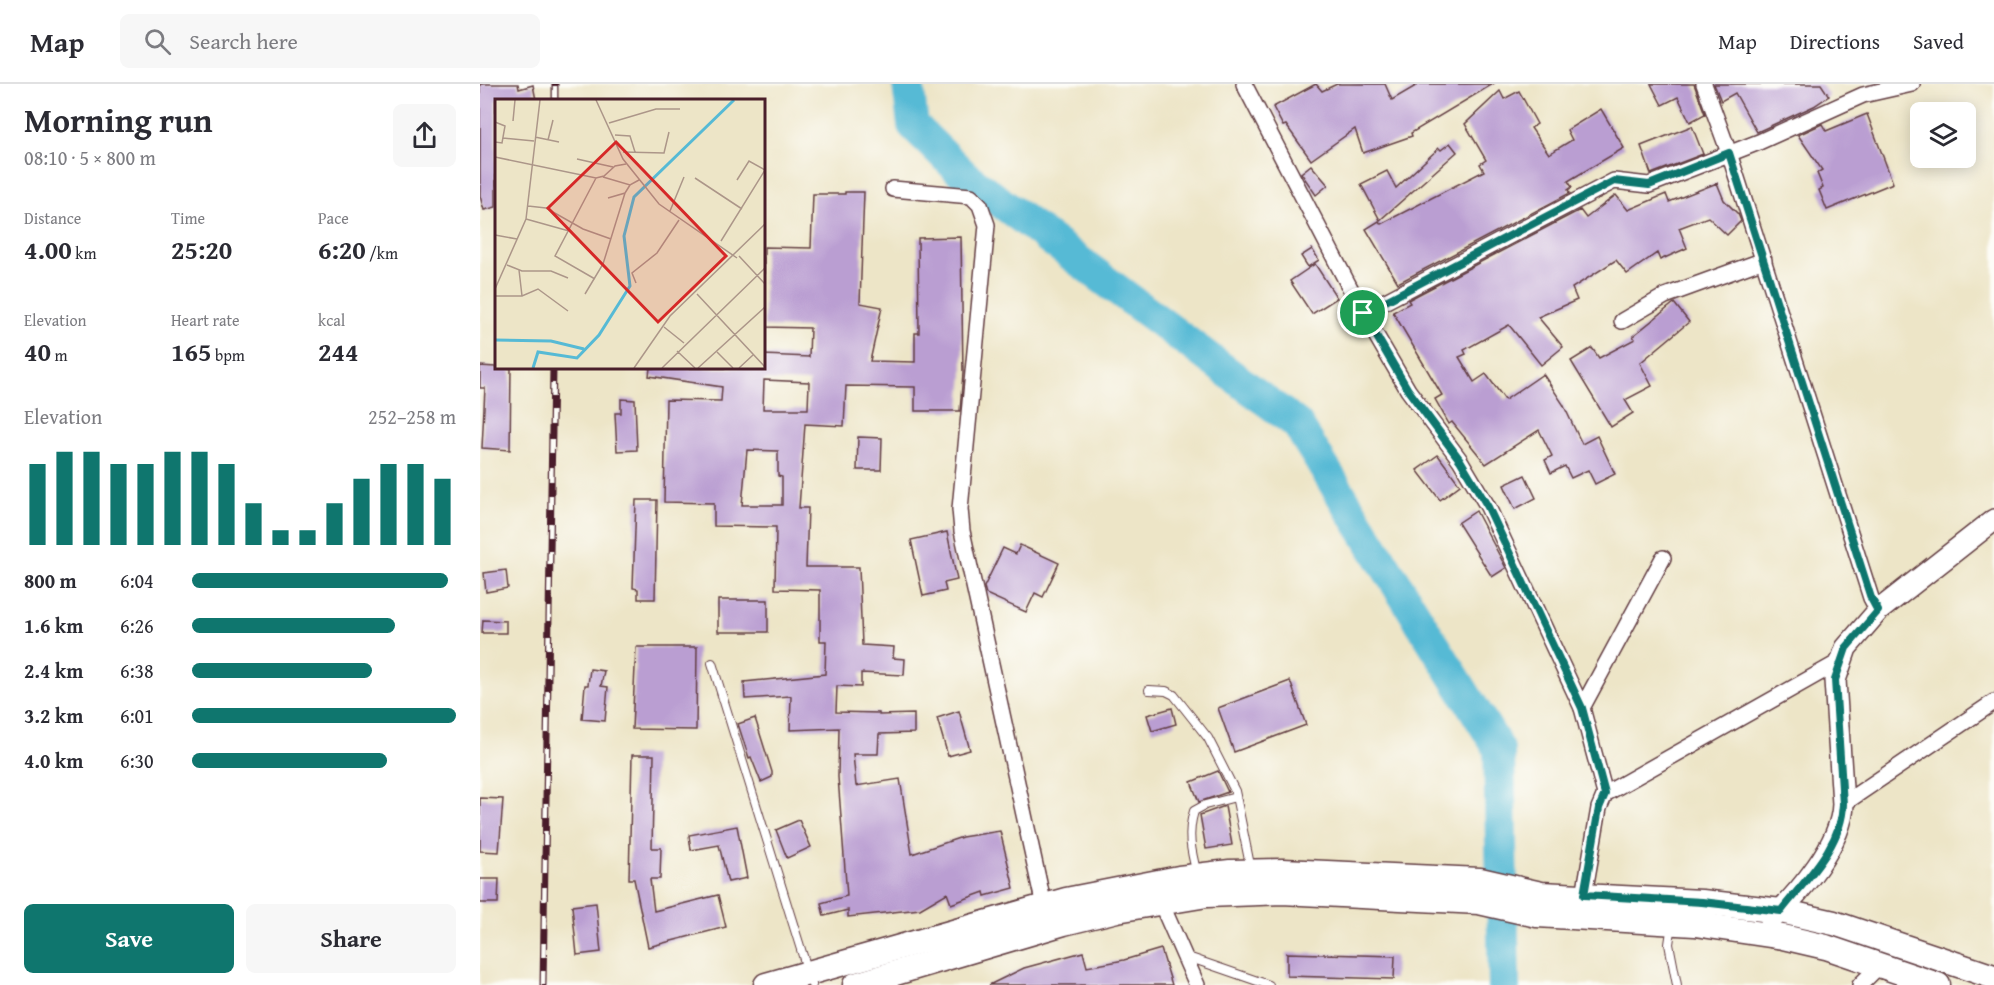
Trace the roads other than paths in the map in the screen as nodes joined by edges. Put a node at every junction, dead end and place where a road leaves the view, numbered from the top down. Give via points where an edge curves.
1 (1244, 84) edge
2 (1704, 84) edge
3 (1912, 84) edge
4 (1729, 153) junction
5 (893, 189) dead end
6 (1764, 260) junction
7 (1363, 313) junction
8 (1622, 321) dead end
9 (1994, 520) edge
10 (1663, 558) dead end
11 (1878, 611) junction
12 (1839, 662) junction
13 (712, 663) dead end
14 (1149, 690) dead end
15 (1994, 702) edge
16 (1582, 708) junction
17 (1605, 794) junction
18 (1236, 797) junction
19 (1843, 804) junction
20 (1197, 876) junction
21 (1252, 882) junction
22 (1584, 895) junction
23 (1161, 903) junction
24 (1539, 905) junction
25 (1044, 906) junction
26 (1781, 911) junction
27 (1672, 923) junction
28 (1758, 933) junction
29 (1184, 955) junction
30 (1881, 964) junction
31 (1994, 977) edge
32 (811, 979) edge
33 (766, 985) edge
34 (855, 985) edge
35 (1197, 985) edge
36 (1269, 985) edge
37 (1677, 985) edge
38 (1860, 985) edge
39 (1938, 985) edge

1 - 7 street
2 - 4 street
3 - 4 street via 1863,95
4 - 6 street
4 - 7 street via 1649,185 1614,181
5 - 25 street via 971,196 980,205 987,225 960,509
6 - 8 street via 1665,296
6 - 11 street
7 - 16 street via 1408,390 1460,460 1488,507
9 - 11 street
10 - 16 street
11 - 12 street
12 - 17 street
12 - 19 street via 1835,680
13 - 32 lane
14 - 18 lane via 1174,695 1208,738
15 - 19 street
16 - 17 street
17 - 22 street via 1599,808
18 - 20 lane via 1194,811 1190,845
18 - 21 lane
19 - 26 street via 1831,847
20 - 21 main road
20 - 25 main road
21 - 23 main road
21 - 24 main road via 1480,891
22 - 24 main road
22 - 26 main road
23 - 29 street
23 - 34 main road via 1064,923
24 - 27 main road
25 - 32 main road
26 - 28 street
26 - 31 main road via 1834,923
27 - 28 main road
27 - 37 lane via 1669,944
28 - 30 main road via 1826,947
29 - 35 street
29 - 36 lane
30 - 38 street
30 - 39 main road
32 - 33 main road

